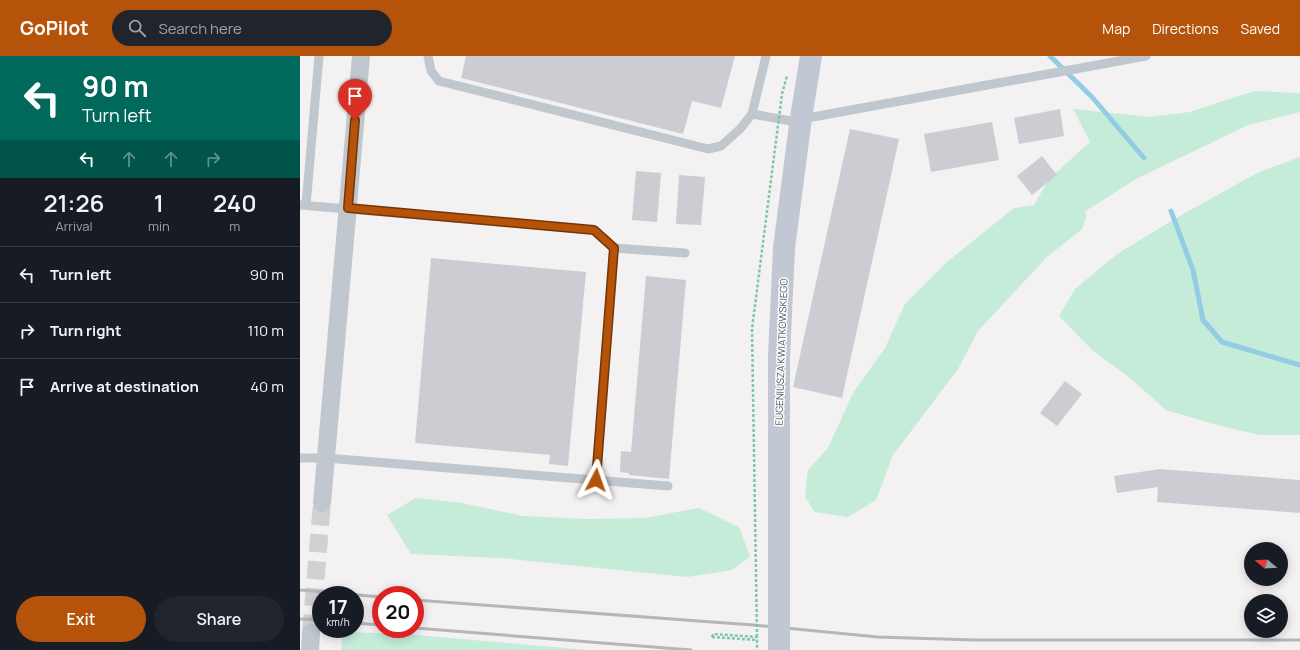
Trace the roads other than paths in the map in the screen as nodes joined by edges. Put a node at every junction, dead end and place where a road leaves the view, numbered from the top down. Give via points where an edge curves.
1 (318, 56) edge
2 (361, 56) edge
3 (428, 56) edge
4 (766, 56) edge
5 (811, 56) edge
6 (1146, 56) edge
7 (752, 114) junction
8 (303, 205) edge
9 (348, 208) junction
10 (614, 248) junction
11 (685, 253) dead end
12 (300, 458) edge
13 (326, 458) junction
14 (596, 480) junction
15 (668, 486) dead end
16 (322, 503) tunnel mouth
17 (779, 650) edge

1 - 8 lane
2 - 9 street
3 - 7 lane via 430,71 439,81 708,149 721,146
4 - 7 lane
5 - 17 street, EUGENIUSZA KWIATKOWSKIEGO, bridge via 784,263 779,357
6 - 7 lane via 791,121
8 - 9 lane
9 - 10 lane via 594,230
9 - 13 street
10 - 11 lane
10 - 14 lane
12 - 13 lane
13 - 14 lane
13 - 16 street
14 - 15 lane

